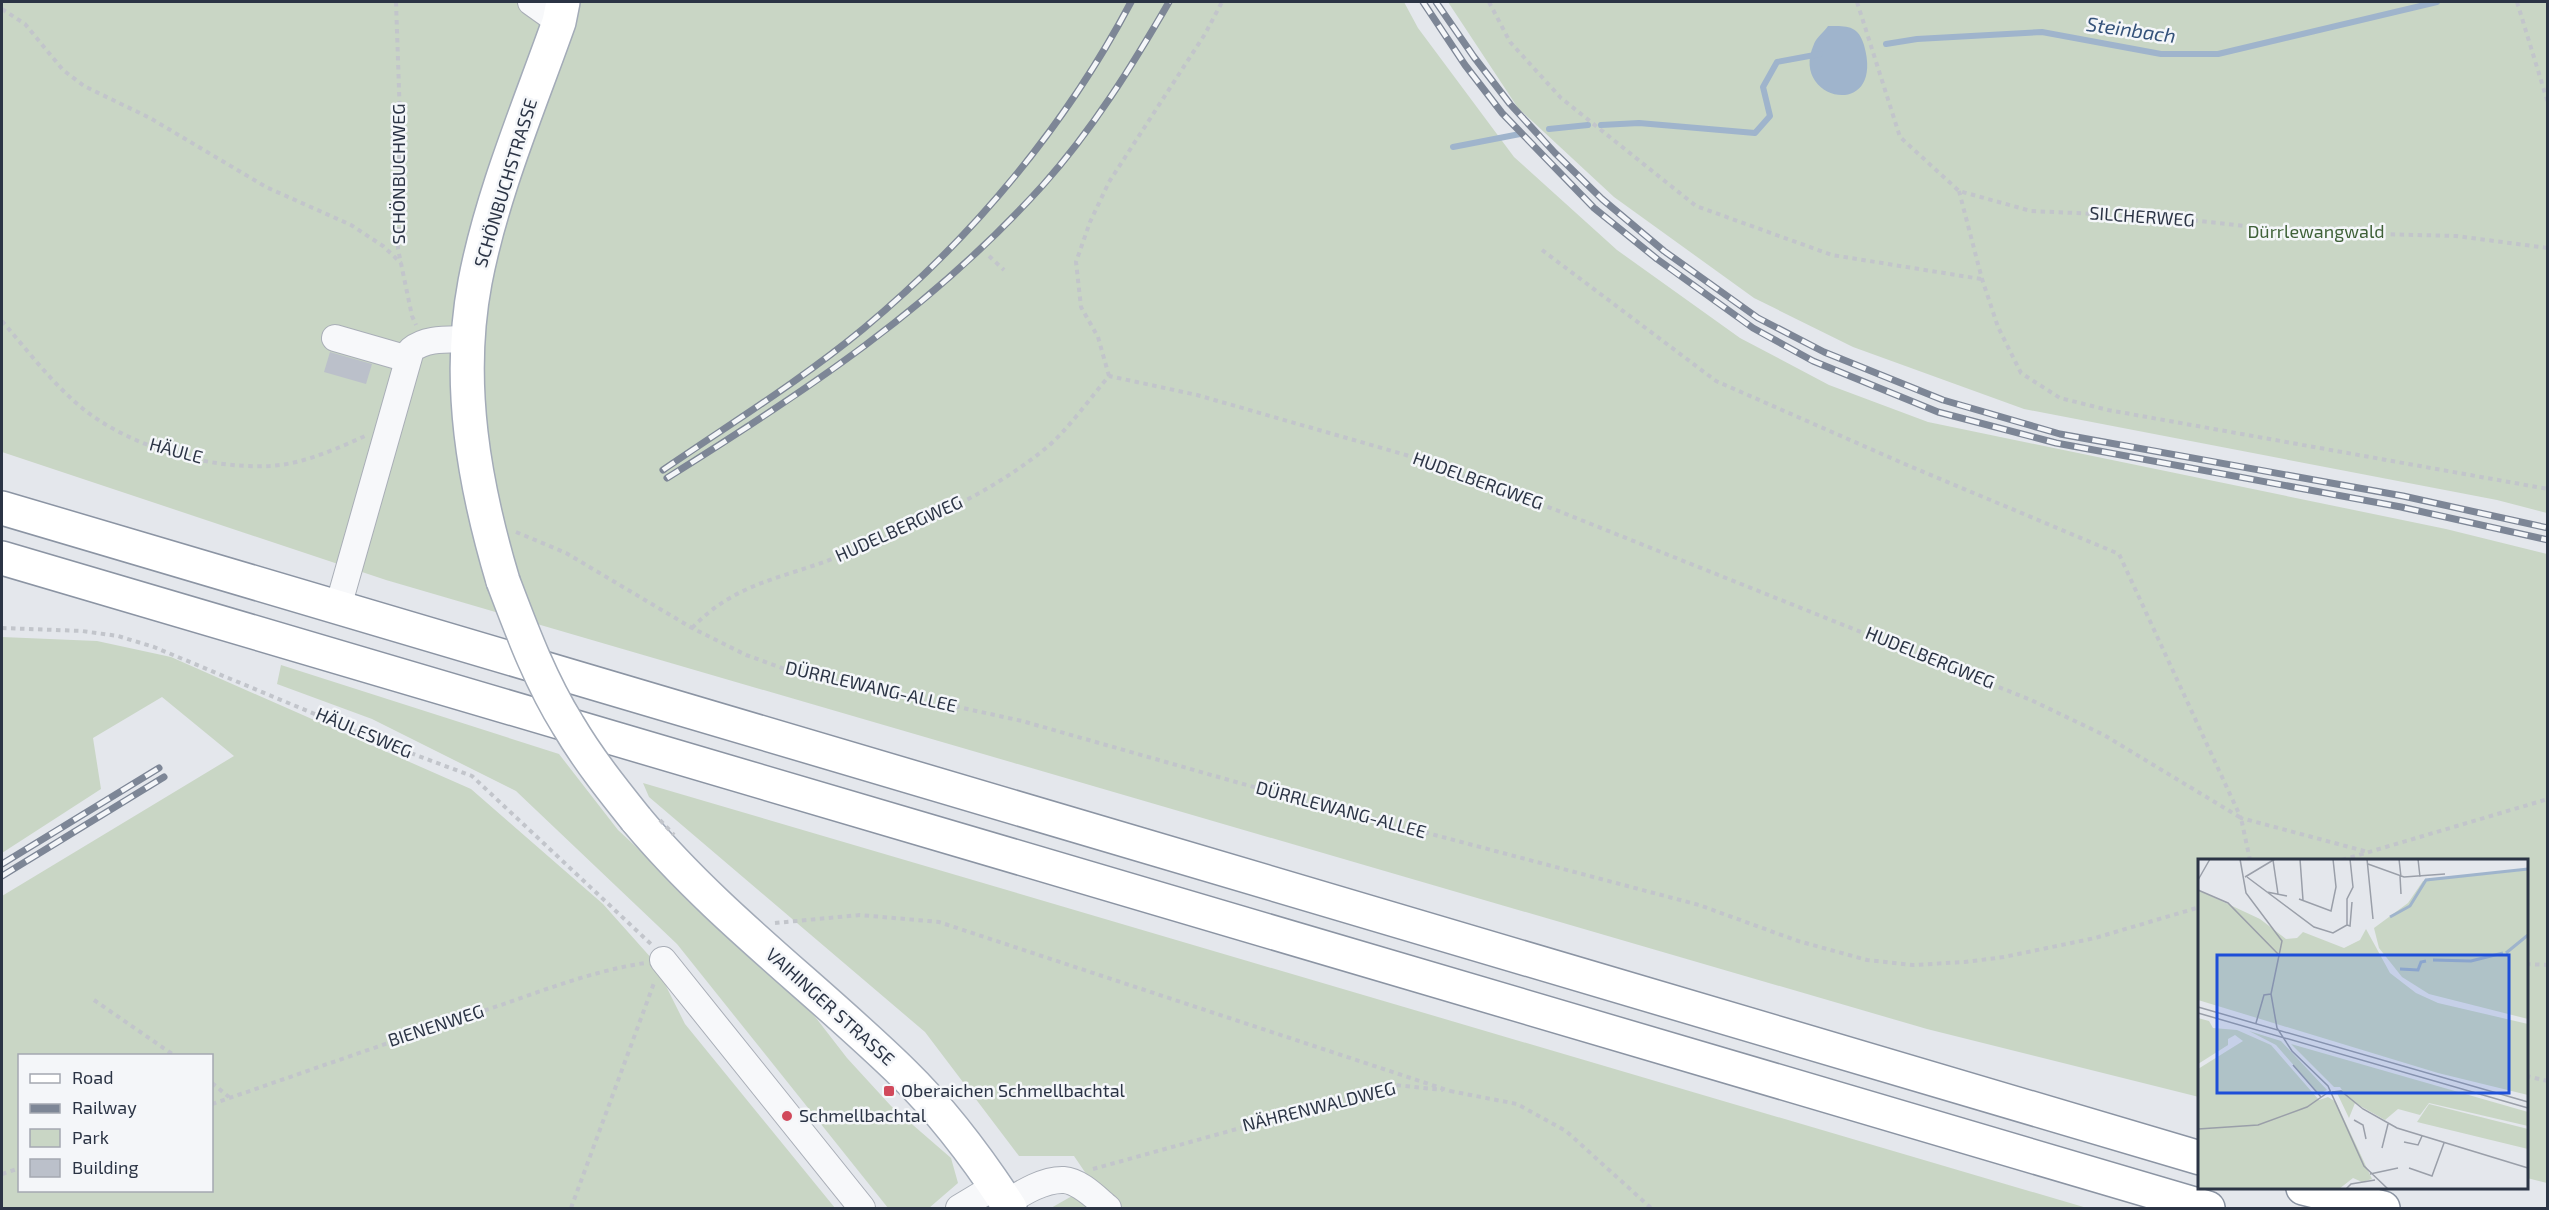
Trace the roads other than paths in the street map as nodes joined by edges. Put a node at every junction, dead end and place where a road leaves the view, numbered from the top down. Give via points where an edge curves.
1 (531, 2) edge
2 (561, 12) edge
3 (335, 338) dead end
4 (469, 339) junction
5 (416, 351) junction
6 (2, 508) edge
7 (2, 558) edge
8 (503, 581) joint
9 (338, 607) junction
10 (663, 960) road end
11 (2198, 1158) edge
12 (2306, 1189) edge
13 (1003, 1199) edge
14 (862, 1209) edge
15 (959, 1209) edge
16 (1108, 1209) edge
17 (2208, 1209) edge
18 (2383, 1209) edge

1 - 2 street
2 - 4 main road, SCHÖNBUCHSTRASSE via 488,227 475,282
3 - 5 street
4 - 5 street
4 - 8 main road, SCHÖNBUCHSTRASSE via 472,450
5 - 9 street via 389,423
6 - 9 main road
7 - 17 main road
8 - 13 main road, VAIHINGER STRASSE, bridge via 527,644 567,725 636,819 705,894 904,1074 965,1143
9 - 11 main road
10 - 14 street
12 - 18 main road
13 - 15 street
13 - 16 street via 1065,1180 1085,1189

